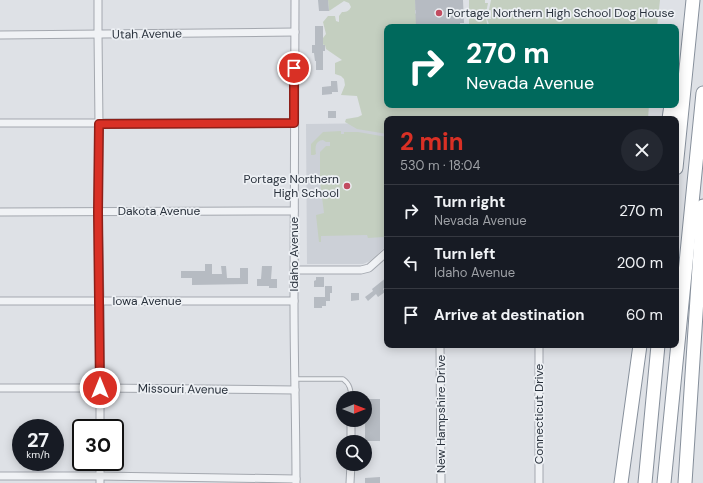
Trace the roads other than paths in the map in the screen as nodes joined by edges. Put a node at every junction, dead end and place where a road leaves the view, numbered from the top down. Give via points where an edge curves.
1 (98, 0) edge
2 (295, 0) edge
3 (692, 0) edge
4 (295, 32) junction
5 (98, 34) junction
6 (0, 35) edge
7 (679, 62) edge
8 (703, 93) edge
9 (0, 123) edge
10 (294, 123) junction
11 (99, 124) junction
12 (679, 136) edge
13 (703, 206) edge
14 (294, 211) junction
15 (0, 212) edge
16 (98, 212) junction
17 (384, 255) edge
18 (295, 270) junction
19 (0, 301) edge
20 (100, 301) junction
21 (294, 301) junction
22 (679, 333) edge
23 (440, 348) edge
24 (539, 348) edge
25 (640, 348) edge
26 (658, 348) edge
27 (678, 348) edge
28 (295, 379) junction
29 (0, 388) edge
30 (100, 388) junction
31 (295, 390) junction
32 (351, 391) edge
33 (100, 419) edge
34 (350, 471) edge
35 (0, 476) edge
36 (100, 480) edge
37 (296, 481) edge
38 (350, 483) edge
39 (441, 483) edge
40 (540, 483) edge
41 (621, 483) edge
42 (645, 483) edge
43 (664, 483) edge
44 (685, 483) edge

1 - 5 street
2 - 4 street, Idaho Avenue
3 - 7 highway
3 - 12 highway
4 - 5 street, Utah Avenue
4 - 10 street, Idaho Avenue
5 - 6 street, Utah Avenue
5 - 11 street
8 - 22 highway
9 - 11 street
10 - 11 street
10 - 14 street, Idaho Avenue
11 - 16 street
13 - 44 highway
14 - 16 street, Dakota Avenue
14 - 18 street, Idaho Avenue
15 - 16 street, Dakota Avenue
16 - 20 street
17 - 18 street via 365,270
18 - 21 street, Idaho Avenue
19 - 20 street, Iowa Avenue
20 - 21 street, Iowa Avenue
20 - 30 street
21 - 28 street, Idaho Avenue
23 - 39 street, New Hampshire Drive
24 - 40 street, Connecticut Drive
25 - 41 highway
26 - 42 highway
27 - 43 highway
28 - 31 street, Idaho Avenue
28 - 32 lane via 344,379
29 - 30 street, Missouri Avenue
30 - 31 street, Missouri Avenue
30 - 33 street
31 - 37 street, Idaho Avenue
34 - 38 street
35 - 36 street
36 - 37 street

